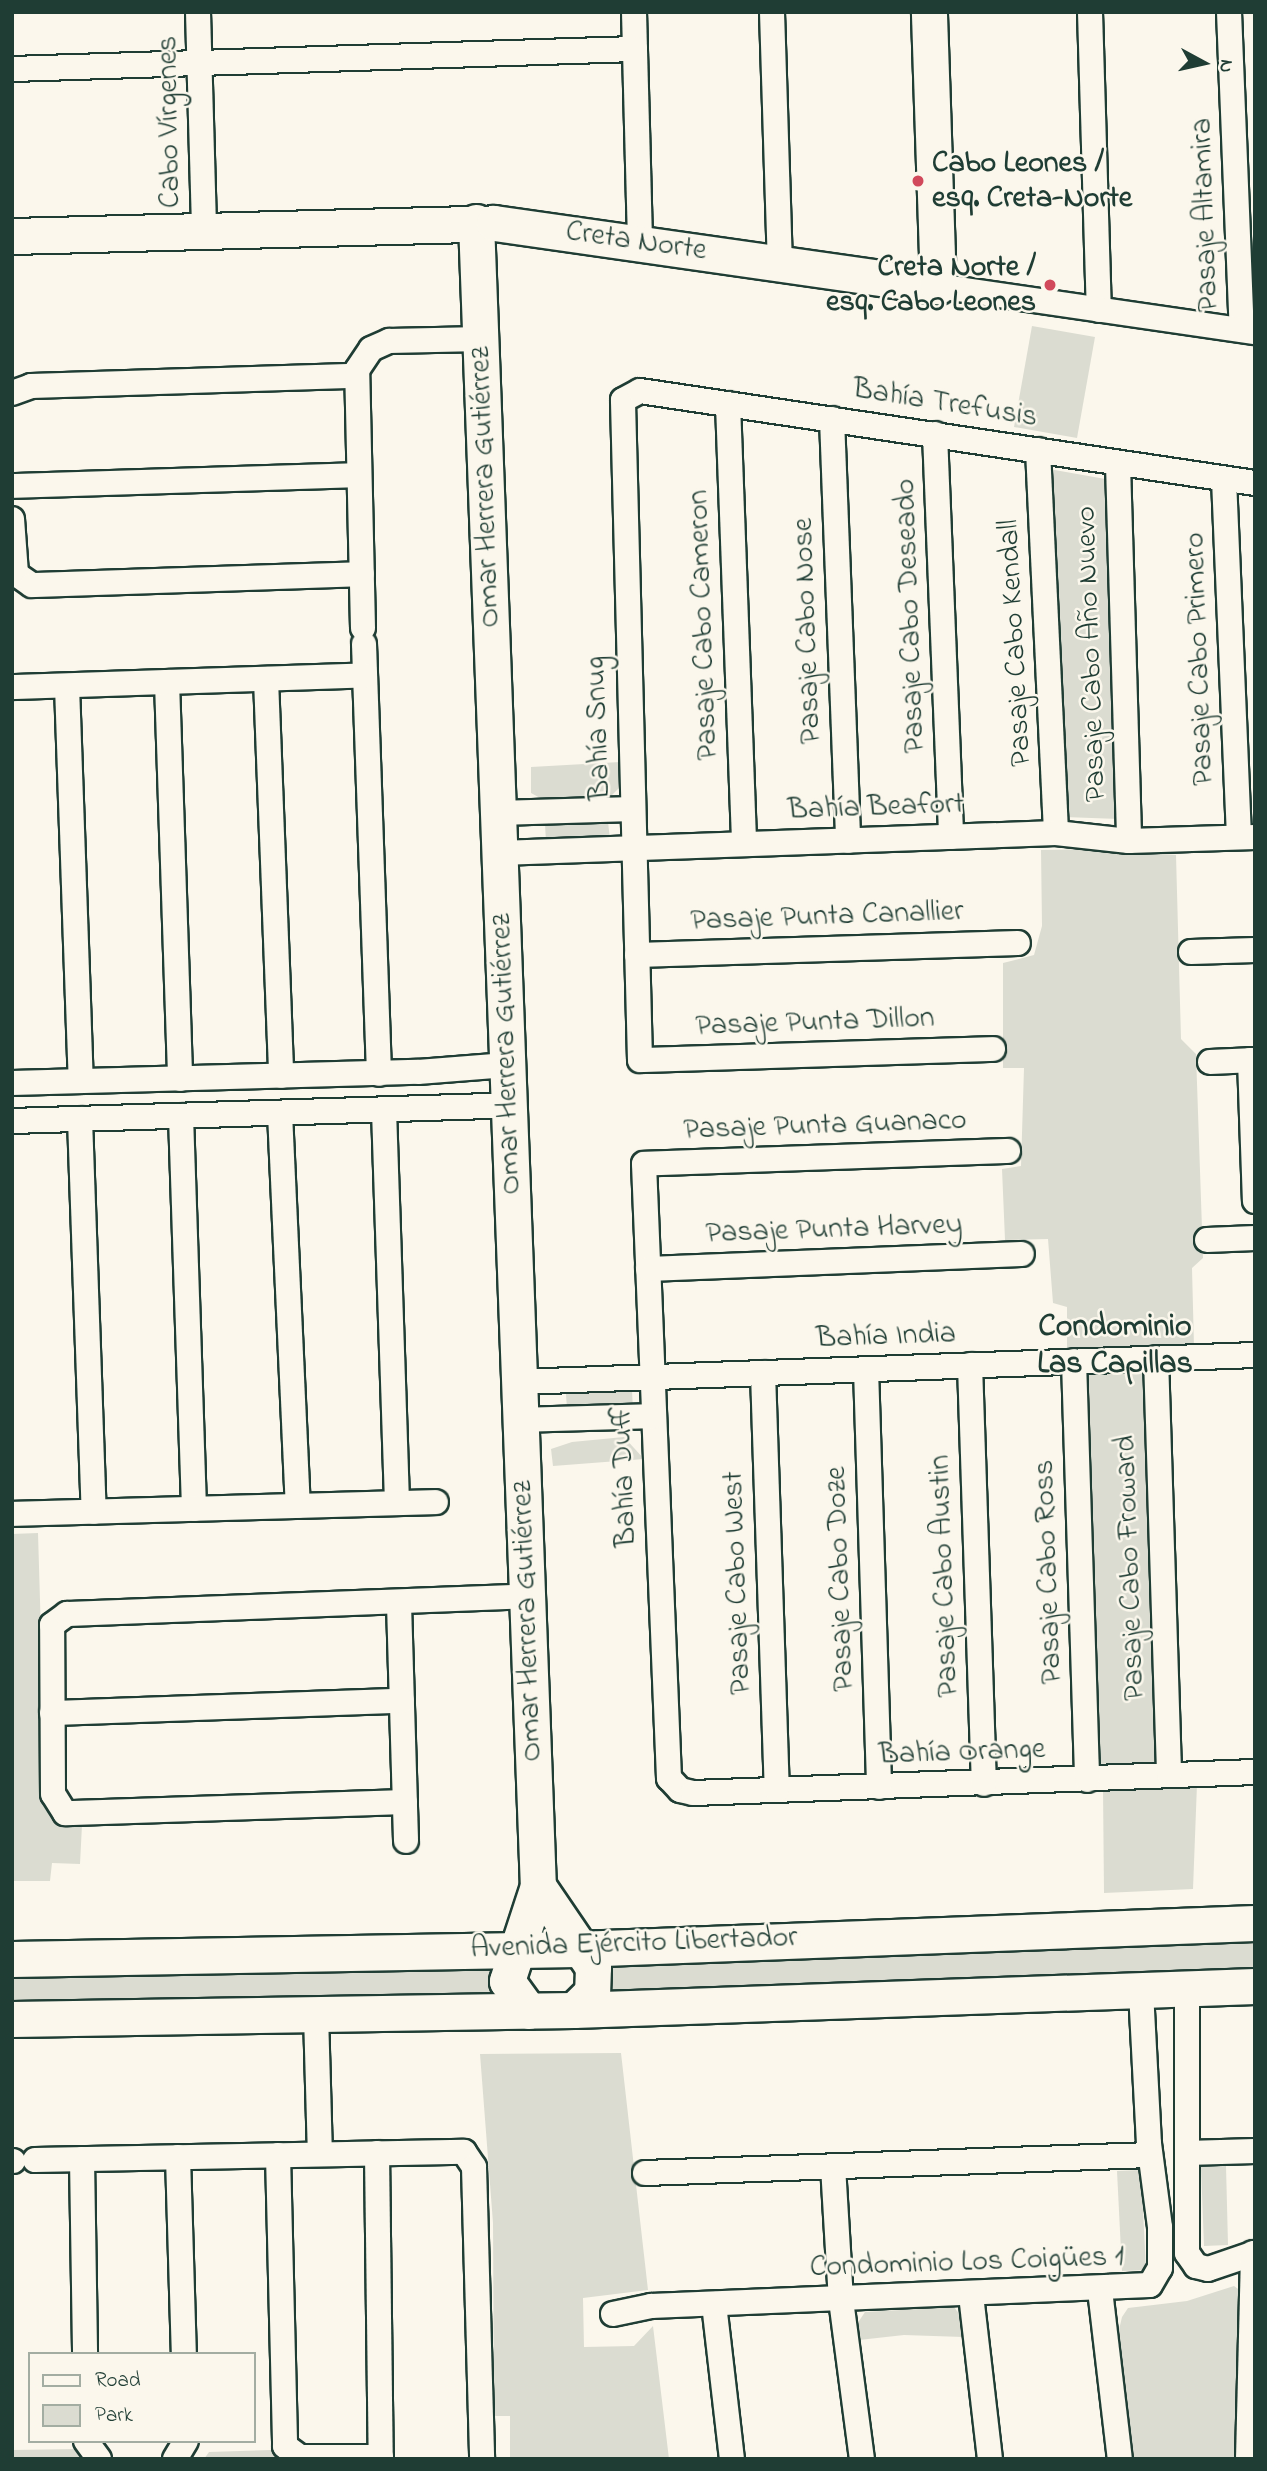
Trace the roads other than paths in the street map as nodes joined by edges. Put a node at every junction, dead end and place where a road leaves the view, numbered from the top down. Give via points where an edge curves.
1 (198, 12) edge
2 (634, 12) edge
3 (772, 12) edge
4 (929, 12) edge
5 (1090, 12) edge
6 (1228, 12) edge
7 (635, 49) junction
8 (200, 63) junction
9 (12, 69) edge
10 (476, 222) junction
11 (204, 230) junction
12 (12, 236) edge
13 (640, 243) junction
14 (780, 263) junction
15 (938, 286) junction
16 (1099, 310) junction
17 (1248, 331) edge
18 (481, 339) junction
19 (356, 376) junction
20 (12, 393) edge
21 (626, 395) joint
22 (728, 404) junction
23 (832, 419) junction
24 (935, 435) junction
25 (1038, 450) junction
26 (1118, 465) junction
27 (358, 475) junction
28 (1224, 479) junction
29 (1255, 483) edge
30 (12, 486) edge
31 (12, 519) edge
32 (362, 574) junction
33 (365, 675) junction
34 (266, 679) junction
35 (167, 682) junction
36 (67, 686) junction
37 (12, 687) edge
38 (633, 809) junction
39 (498, 813) junction
40 (1056, 833) junction
41 (951, 837) junction
42 (1247, 837) edge
43 (848, 841) junction
44 (1129, 841) junction
45 (744, 844) junction
46 (634, 848) junction
47 (500, 853) junction
48 (1018, 943) dead end
49 (1255, 950) edge
50 (1191, 952) dead end
51 (637, 955) junction
52 (993, 1049) dead end
53 (640, 1060) joint
54 (1252, 1060) edge
55 (1210, 1062) dead end
56 (508, 1065) junction
57 (379, 1074) junction
58 (281, 1076) junction
59 (180, 1079) junction
60 (81, 1081) junction
61 (12, 1083) edge
62 (509, 1105) junction
63 (384, 1110) junction
64 (280, 1113) junction
65 (181, 1116) junction
66 (80, 1119) junction
67 (12, 1121) edge
68 (1008, 1151) dead end
69 (644, 1164) joint
70 (1255, 1200) edge
71 (1255, 1238) edge
72 (1208, 1240) dead end
73 (1022, 1254) dead end
74 (648, 1269) junction
75 (1255, 1355) edge
76 (1156, 1358) junction
77 (1074, 1362) junction
78 (970, 1365) junction
79 (866, 1369) junction
80 (763, 1373) junction
81 (652, 1377) junction
82 (519, 1382) junction
83 (654, 1416) junction
84 (521, 1420) junction
85 (436, 1502) dead end
86 (397, 1503) junction
87 (298, 1506) junction
88 (194, 1509) junction
89 (94, 1512) junction
90 (12, 1514) edge
91 (527, 1596) junction
92 (399, 1604) junction
93 (402, 1701) junction
94 (52, 1713) junction
95 (1255, 1772) edge
96 (1169, 1775) junction
97 (1087, 1780) junction
98 (984, 1784) junction
99 (674, 1785) joint
100 (879, 1787) junction
101 (777, 1790) junction
102 (405, 1802) junction
103 (406, 1841) dead end
104 (538, 1886) junction
105 (1255, 1923) edge
106 (520, 1947) junction
107 (577, 1949) junction
108 (12, 1959) edge
109 (1255, 1986) edge
110 (1187, 1988) junction
111 (1141, 1990) junction
112 (575, 2010) junction
113 (529, 2011) junction
114 (316, 2014) junction
115 (12, 2019) edge
116 (1255, 2151) edge
117 (377, 2153) junction
118 (1188, 2153) junction
119 (320, 2154) junction
120 (278, 2155) junction
121 (1150, 2155) junction
122 (178, 2157) junction
123 (82, 2159) junction
124 (20, 2161) edge
125 (833, 2166) junction
126 (645, 2173) dead end
127 (1254, 2253) edge
128 (1100, 2290) junction
129 (971, 2295) junction
130 (841, 2300) junction
131 (714, 2304) junction
132 (613, 2314) dead end
133 (85, 2352) edge
134 (184, 2352) edge
135 (87, 2443) edge
136 (185, 2443) edge
137 (381, 2458) edge
138 (99, 2459) edge
139 (175, 2459) edge
140 (482, 2459) edge
141 (732, 2459) edge
142 (862, 2459) edge
143 (990, 2459) edge
144 (1120, 2459) edge
145 (1248, 2459) edge

1 - 8 street, Cabo Vírgenes
2 - 7 street
3 - 14 street
4 - 15 street
5 - 16 street
6 - 17 street, Pasaje Altamira
7 - 8 street
7 - 13 street
8 - 9 street
8 - 11 street, Cabo Vírgenes
10 - 11 street, Creta Norte
10 - 13 street, Creta Norte
10 - 18 street, Omar Herrera Gutiérrez
11 - 12 street, Creta Norte
13 - 14 street, Creta Norte
14 - 15 street, Creta Norte
15 - 16 street, Creta Norte
16 - 17 street, Creta Norte
18 - 19 street via 389,341 364,356
18 - 39 street, Omar Herrera Gutiérrez
19 - 20 street via 31,386
19 - 27 street
21 - 22 street, Bahía Trefusis via 640,391
21 - 38 street, Bahía Snug via 621,410
22 - 23 street, Bahía Trefusis
22 - 45 street, Pasaje Cabo Cameron
23 - 24 street, Bahía Trefusis
23 - 43 street, Pasaje Cabo Nose
24 - 25 street, Bahía Trefusis
24 - 41 street, Pasaje Cabo Deseado
25 - 26 street, Bahía Trefusis
25 - 40 street, Pasaje Cabo Kendall
26 - 28 street, Bahía Trefusis
26 - 44 street, Pasaje Cabo Año Nuevo
27 - 30 street
27 - 32 street
28 - 29 street, Bahía Trefusis
28 - 42 street, Pasaje Cabo Primero
31 - 32 street via 16,574 32,585
32 - 33 street
33 - 34 street
33 - 57 street
34 - 35 street
34 - 58 street
35 - 36 street
35 - 59 street
36 - 37 street
36 - 60 street
38 - 39 street
38 - 46 street, Bahía Snug
39 - 47 street, Omar Herrera Gutiérrez
40 - 41 street, Bahía Beafort
40 - 44 street, Bahía Beafort
41 - 43 street, Bahía Beafort
42 - 44 street, Bahía Beafort
43 - 45 street, Bahía Beafort
45 - 46 street, Bahía Beafort
46 - 47 street, Bahía Beafort
46 - 51 street, Bahía Snug
47 - 56 street, Omar Herrera Gutiérrez
48 - 51 street, Pasaje Punta Canallier
49 - 50 street
51 - 53 street, Bahía Snug
52 - 53 street, Pasaje Punta Dillon
54 - 55 street
54 - 70 street
56 - 57 street
56 - 62 street, Omar Herrera Gutiérrez
57 - 58 street
58 - 59 street
59 - 60 street
60 - 61 street
62 - 63 street
62 - 82 street, Omar Herrera Gutiérrez
63 - 64 street
63 - 86 street
64 - 65 street
64 - 87 street
65 - 66 street
65 - 88 street
66 - 67 street
66 - 89 street
68 - 69 street, Pasaje Punta Guanaco
69 - 74 street, Bahía Duff
71 - 72 street
73 - 74 street, Pasaje Punta Harvey
74 - 81 street, Bahía Duff
75 - 76 street, Bahía India
76 - 77 street, Bahía India
76 - 96 street, Pasaje Cabo Froward
77 - 78 street, Bahía India
77 - 97 street, Pasaje Cabo Ross
78 - 79 street, Bahía India
78 - 98 street, Pasaje Cabo Austin
79 - 80 street, Bahía India
79 - 100 street, Pasaje Cabo Doze
80 - 81 street, Bahía India
80 - 101 street, Pasaje Cabo West
81 - 82 street, Bahía India
81 - 83 street, Bahía Duff
82 - 84 street, Omar Herrera Gutiérrez
83 - 84 street
83 - 99 street, Bahía Duff via 667,1769
84 - 91 street, Omar Herrera Gutiérrez
85 - 86 street
86 - 87 street
87 - 88 street
88 - 89 street
89 - 90 street
91 - 92 street
91 - 104 street, Omar Herrera Gutiérrez
92 - 93 street
92 - 94 street via 60,1615 51,1631
93 - 94 street
93 - 102 street
94 - 102 street via 53,1794 59,1809 71,1814
95 - 96 street, Bahía Orange
96 - 97 street, Bahía Orange
97 - 98 street, Bahía Orange
98 - 100 street, Bahía Orange
99 - 101 street, Bahía Orange via 693,1793
100 - 101 street, Bahía Orange
102 - 103 street
104 - 106 street, Omar Herrera Gutiérrez
104 - 107 street, Omar Herrera Gutiérrez
105 - 107 street, Avenida Ejército Libertador
106 - 107 street, Avenida Ejército Libertador
106 - 108 street, Avenida Ejército Libertador
106 - 113 street, Omar Herrera Gutiérrez via 508,1981
107 - 112 street, Omar Herrera Gutiérrez via 593,1967 595,1980 588,2000
109 - 110 street, Avenida Ejército Libertador
110 - 111 street, Avenida Ejército Libertador
110 - 118 street
111 - 112 street, Avenida Ejército Libertador
111 - 121 street, Condominio Los Coigües 1
112 - 113 street, Avenida Ejército Libertador
113 - 114 street, Avenida Ejército Libertador
114 - 115 street, Avenida Ejército Libertador
114 - 119 street
116 - 118 street
117 - 119 street
117 - 137 street
117 - 140 street via 457,2151 473,2161
118 - 127 street via 1189,2258 1208,2269
119 - 120 street
120 - 122 street
120 - 137 street via 285,2446 300,2458
121 - 125 street
121 - 128 street, Condominio Los Coigües 1 via 1158,2207 1159,2275 1144,2287
122 - 123 street
122 - 134 street
123 - 124 street
123 - 133 street
125 - 126 street
125 - 130 street
127 - 145 street
128 - 129 street, Condominio Los Coigües 1
128 - 144 street
129 - 130 street, Condominio Los Coigües 1
129 - 143 street
130 - 131 street, Condominio Los Coigües 1
130 - 142 street
131 - 132 street, Condominio Los Coigües 1 via 644,2306
131 - 141 street
135 - 138 street
136 - 139 street

